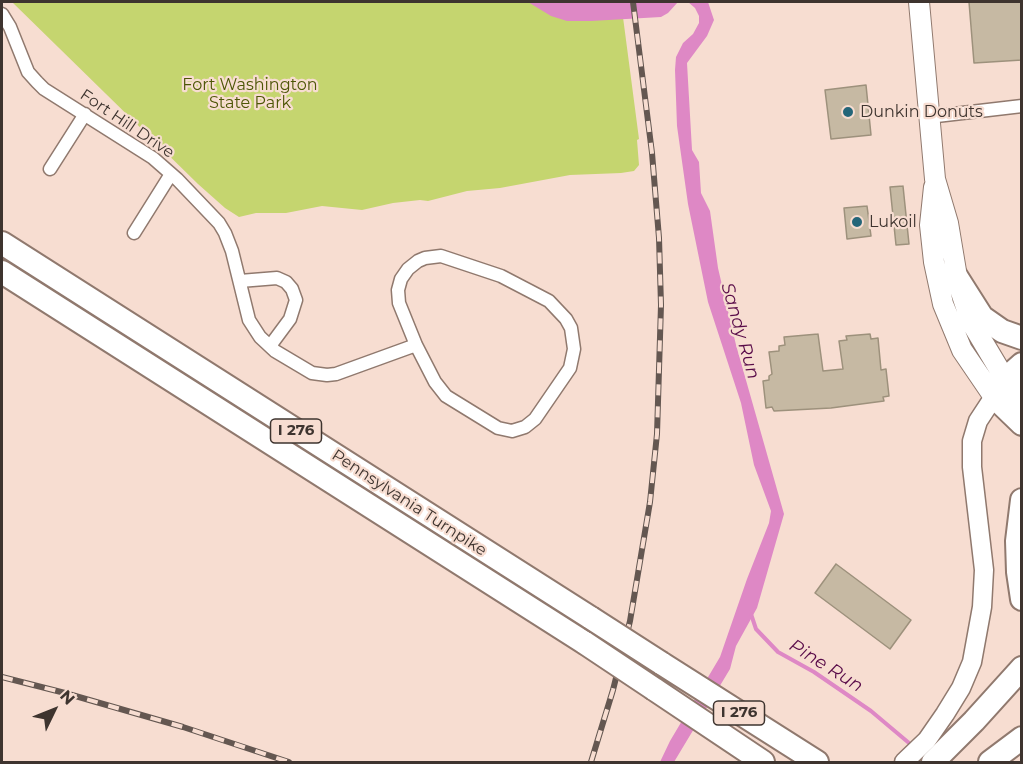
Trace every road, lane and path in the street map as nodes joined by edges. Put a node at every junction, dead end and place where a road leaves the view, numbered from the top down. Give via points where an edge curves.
1 (918, 2) edge
2 (2, 14) edge
3 (1022, 106) edge
4 (85, 114) junction
5 (928, 117) junction
6 (50, 169) dead end
7 (171, 174) junction
8 (935, 179) junction
9 (134, 234) dead end
10 (2, 243) edge
11 (2, 272) edge
12 (956, 276) junction
13 (240, 281) junction
14 (1022, 338) edge
15 (416, 345) junction
16 (270, 346) junction
17 (1022, 364) edge
18 (999, 388) junction
19 (1022, 398) edge
20 (1022, 424) edge
21 (1022, 500) edge
22 (1022, 598) edge
23 (1022, 668) edge
24 (1019, 740) edge
25 (763, 762) edge
26 (817, 762) edge
27 (904, 762) edge
28 (933, 762) edge
29 (990, 762) edge

1 - 5 main road
2 - 4 street, Fort Hill Drive via 28,72 44,89
3 - 5 street
4 - 6 street
4 - 7 street, Fort Hill Drive
5 - 8 main road
7 - 9 street
7 - 13 street, Fort Hill Drive via 219,223
8 - 12 main road via 948,223
8 - 18 main road via 930,225 943,304 962,350
10 - 26 highway, Pennsylvania Turnpike / I 276, bridge
11 - 25 highway, Pennsylvania Turnpike / I 276, bridge
12 - 14 highway via 982,317 1002,331
12 - 18 main road
13 - 16 street, Fort Hill Drive via 249,320
13 - 16 street via 277,278 295,294 290,319
15 - 15 street via 446,396 491,425 512,431 535,419 570,369 574,338 566,319 549,301 501,276 441,256 418,261 401,279 399,303
15 - 16 street, Fort Hill Drive via 327,375 312,373
17 - 18 highway
18 - 19 highway
18 - 20 highway
18 - 27 main road via 978,421 972,441 984,570 972,662 945,714 927,740
21 - 22 highway via 1017,541
23 - 28 highway
24 - 29 highway

